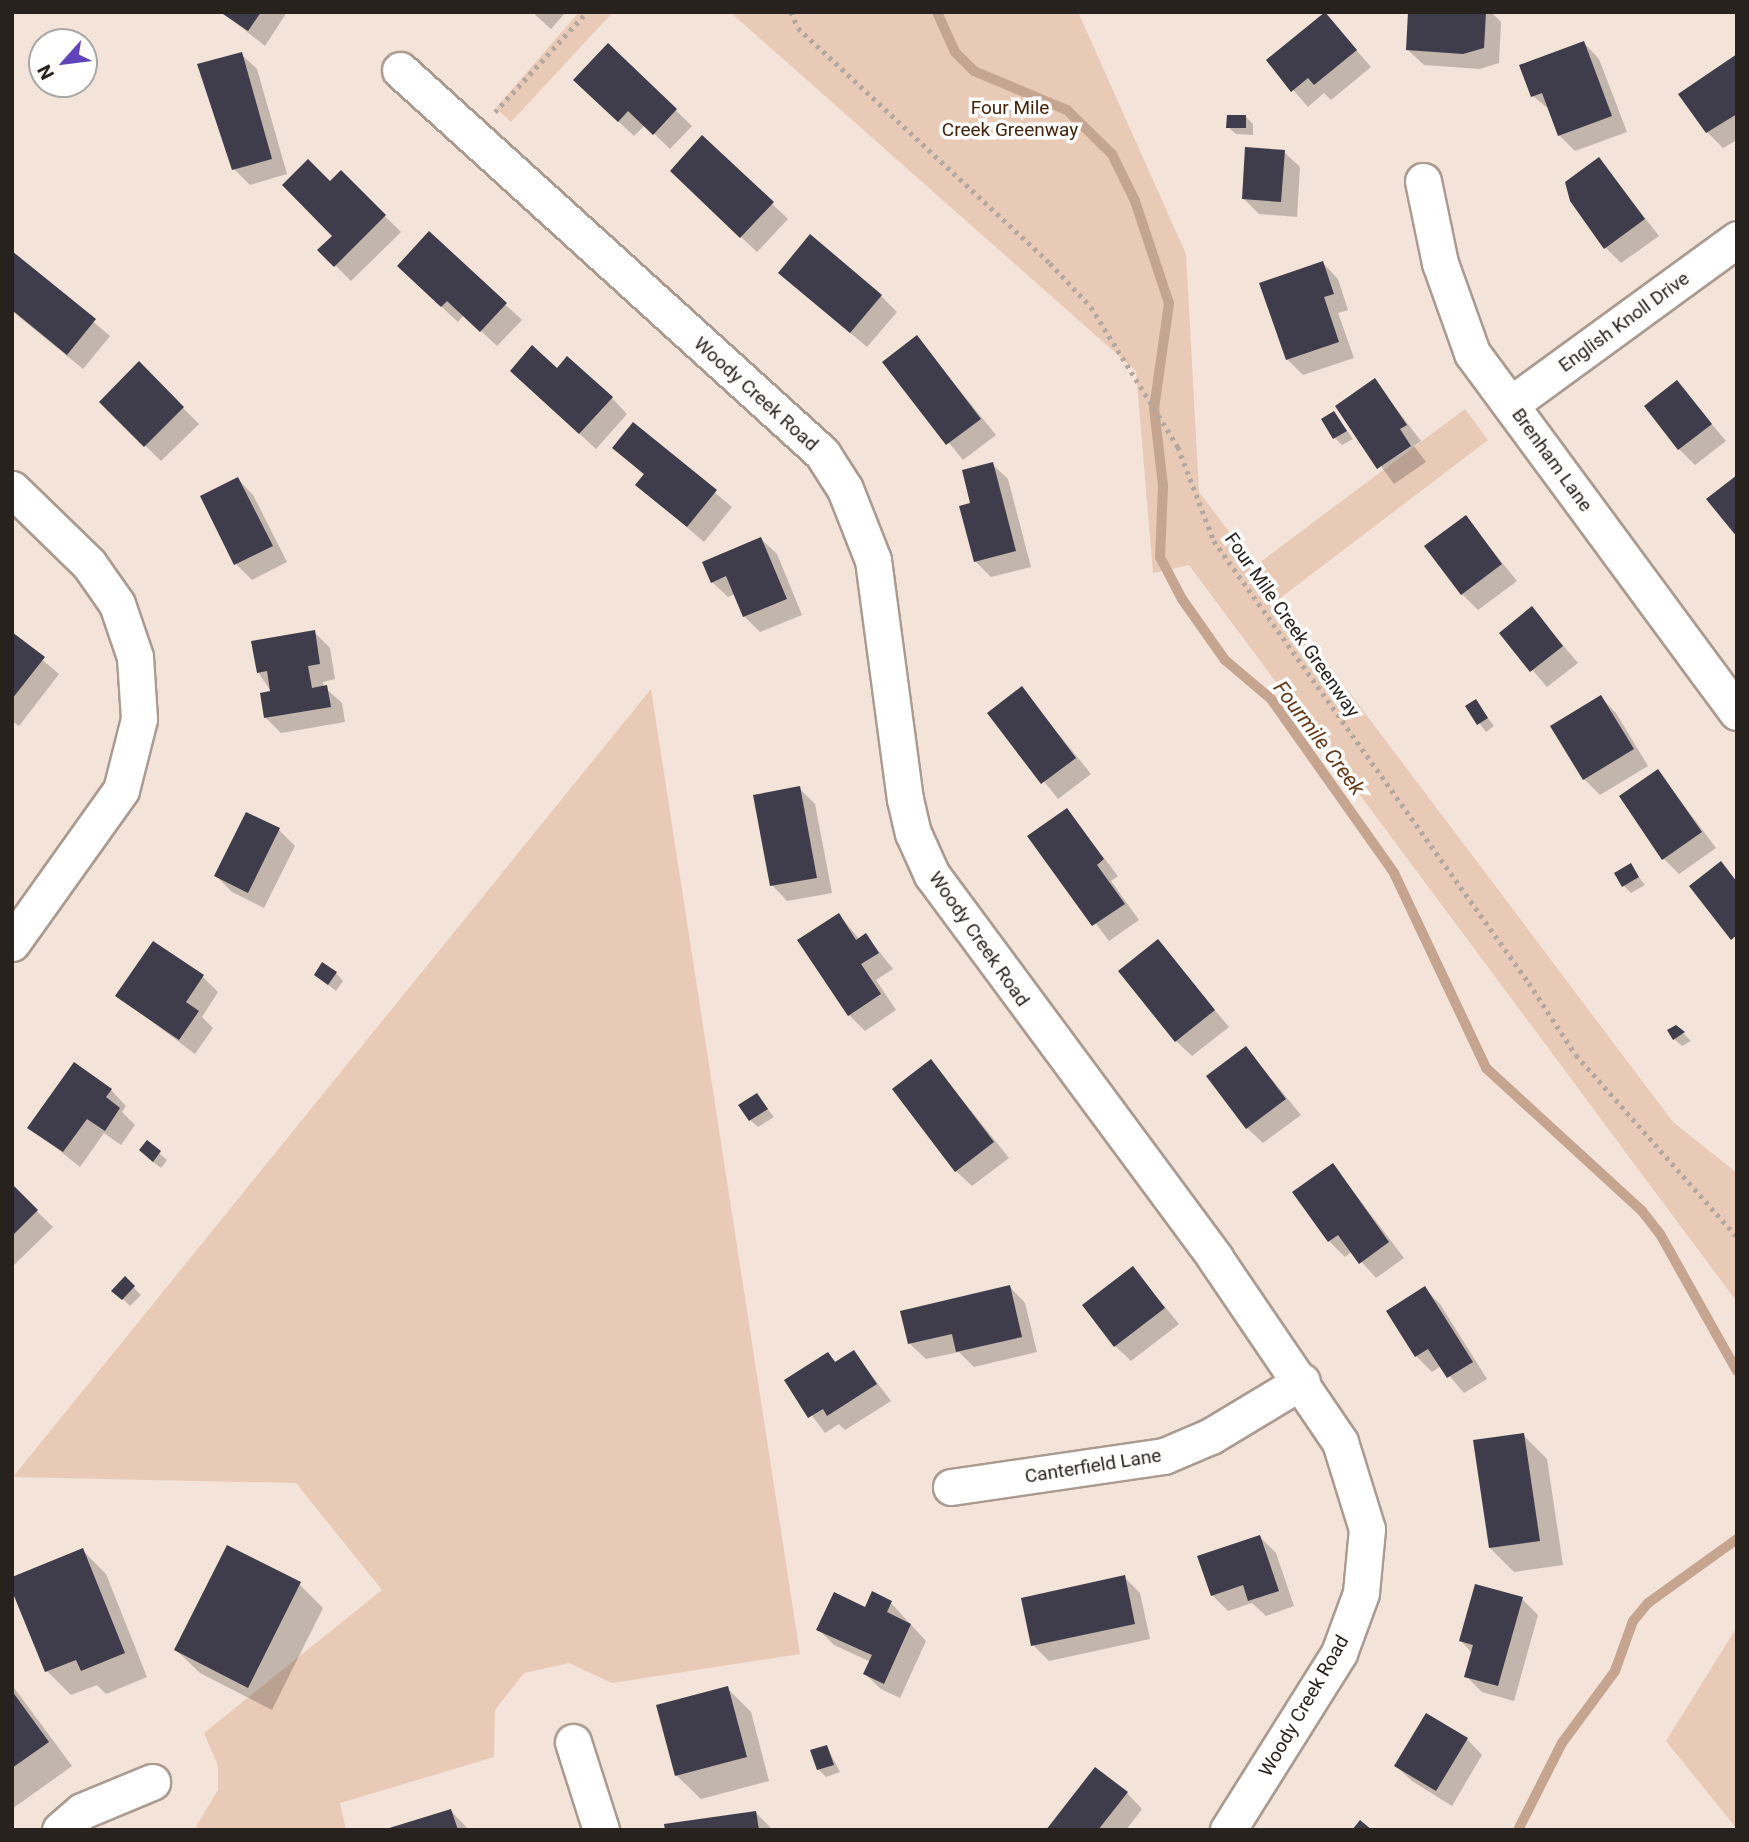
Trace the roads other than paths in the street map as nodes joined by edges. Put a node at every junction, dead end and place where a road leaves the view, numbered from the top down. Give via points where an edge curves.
1 (400, 70) dead end
2 (1423, 181) dead end
3 (1737, 239) edge
4 (1511, 404) junction
5 (12, 489) edge
6 (1737, 712) edge
7 (12, 943) edge
8 (1302, 1381) junction
9 (951, 1487) dead end
10 (573, 1742) dead end
11 (152, 1782) dead end
12 (60, 1830) edge
13 (601, 1830) edge
14 (1228, 1830) edge

1 - 8 street, Woody Creek Road via 822,453 845,489 873,560 905,799 913,833 932,875
2 - 4 street, Brenham Lane via 1458,322 1472,354
3 - 4 street, English Knoll Drive
4 - 6 street, Brenham Lane
5 - 7 street via 89,564 117,604 135,657 139,719 130,766 116,799
8 - 9 street, Canterfield Lane via 1211,1436 1164,1456
8 - 14 street, Woody Creek Road via 1340,1442 1356,1484 1367,1529 1363,1583 1339,1653
10 - 13 street
11 - 12 street via 82,1811

